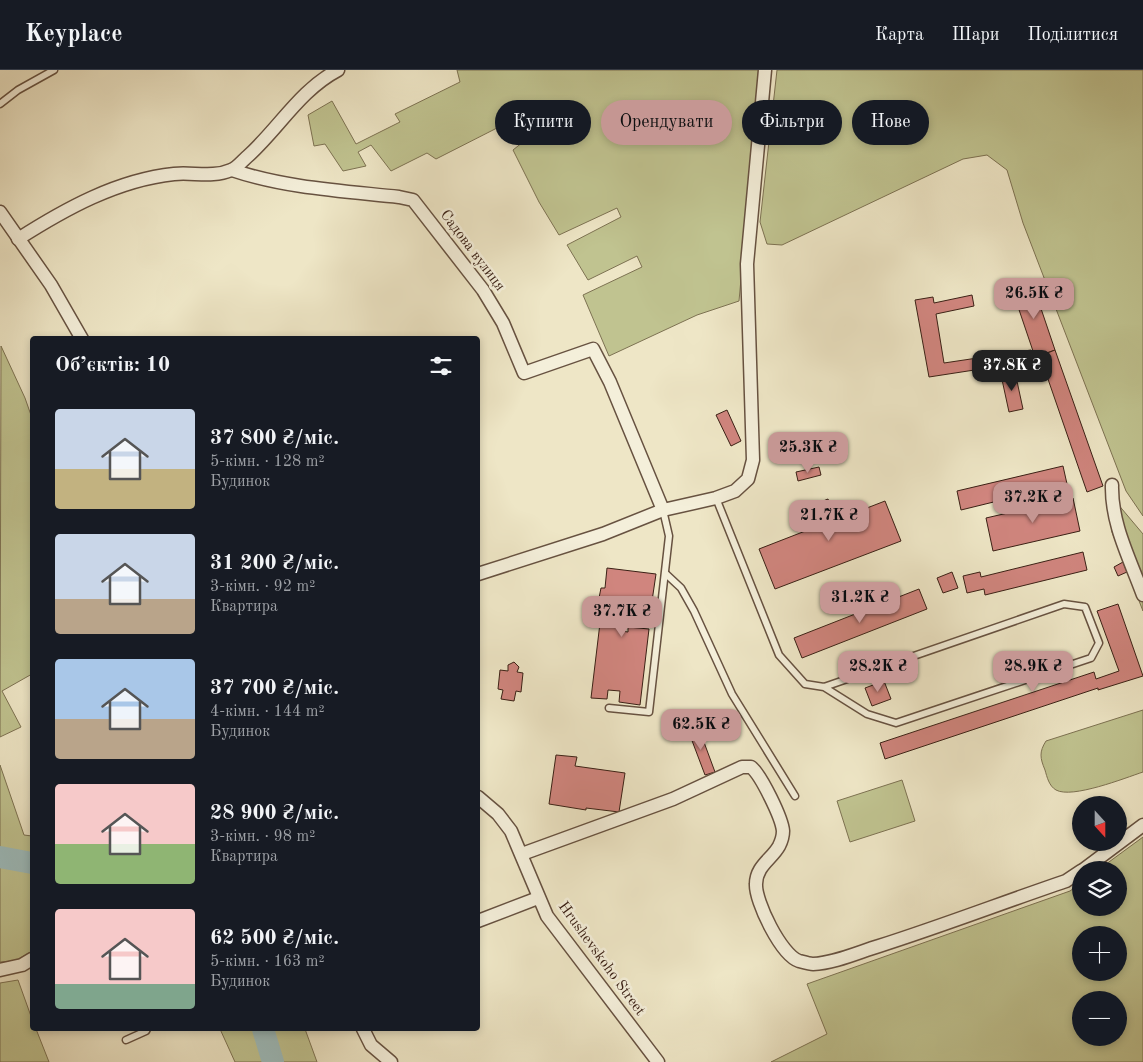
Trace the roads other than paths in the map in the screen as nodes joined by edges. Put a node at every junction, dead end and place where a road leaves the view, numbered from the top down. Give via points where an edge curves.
1 (54, 70) edge
2 (338, 70) edge
3 (765, 70) edge
4 (0, 104) edge
5 (232, 170) junction
6 (0, 212) edge
7 (18, 239) junction
8 (80, 336) edge
9 (1112, 485) dead end
10 (716, 498) junction
11 (663, 510) junction
12 (480, 573) edge
13 (666, 574) junction
14 (1143, 595) edge
15 (824, 687) junction
16 (609, 708) dead end
17 (795, 796) dead end
18 (480, 799) edge
19 (1143, 825) edge
20 (522, 854) junction
21 (1095, 861) edge
22 (1072, 877) edge
23 (538, 898) junction
24 (480, 920) edge
25 (30, 960) edge
26 (0, 970) edge
27 (146, 1031) edge
28 (364, 1031) edge
29 (126, 1040) dead end
30 (653, 1061) edge
31 (391, 1062) edge

1 - 4 lane
2 - 5 street via 324,77 293,104 265,140
3 - 10 street via 747,264 753,460 748,479 735,491
5 - 7 street via 209,175 175,174 121,185 55,215
5 - 11 street, Садова вулиця via 257,179 413,200 484,290 503,323 524,373 593,349
6 - 7 street
7 - 8 street via 51,284
9 - 14 street via 1118,528
10 - 11 street
10 - 15 lane via 779,655 805,684
11 - 12 street via 603,534
11 - 13 lane via 669,536
13 - 16 lane via 649,712
13 - 17 lane via 681,588 732,694
15 - 15 lane via 1064,604 1085,607 1098,643 1092,658 896,723 867,714
18 - 20 street, Hrushevskoho Street via 511,831
19 - 21 street
20 - 22 street via 673,799 742,767 752,767 758,772 783,831 778,847 758,873 757,893 782,947 796,960 813,964 904,938
20 - 23 street, Hrushevskoho Street
23 - 24 street
23 - 30 street, Hrushevskoho Street via 559,933
25 - 26 street via 22,966
27 - 29 lane
28 - 31 street via 371,1045

